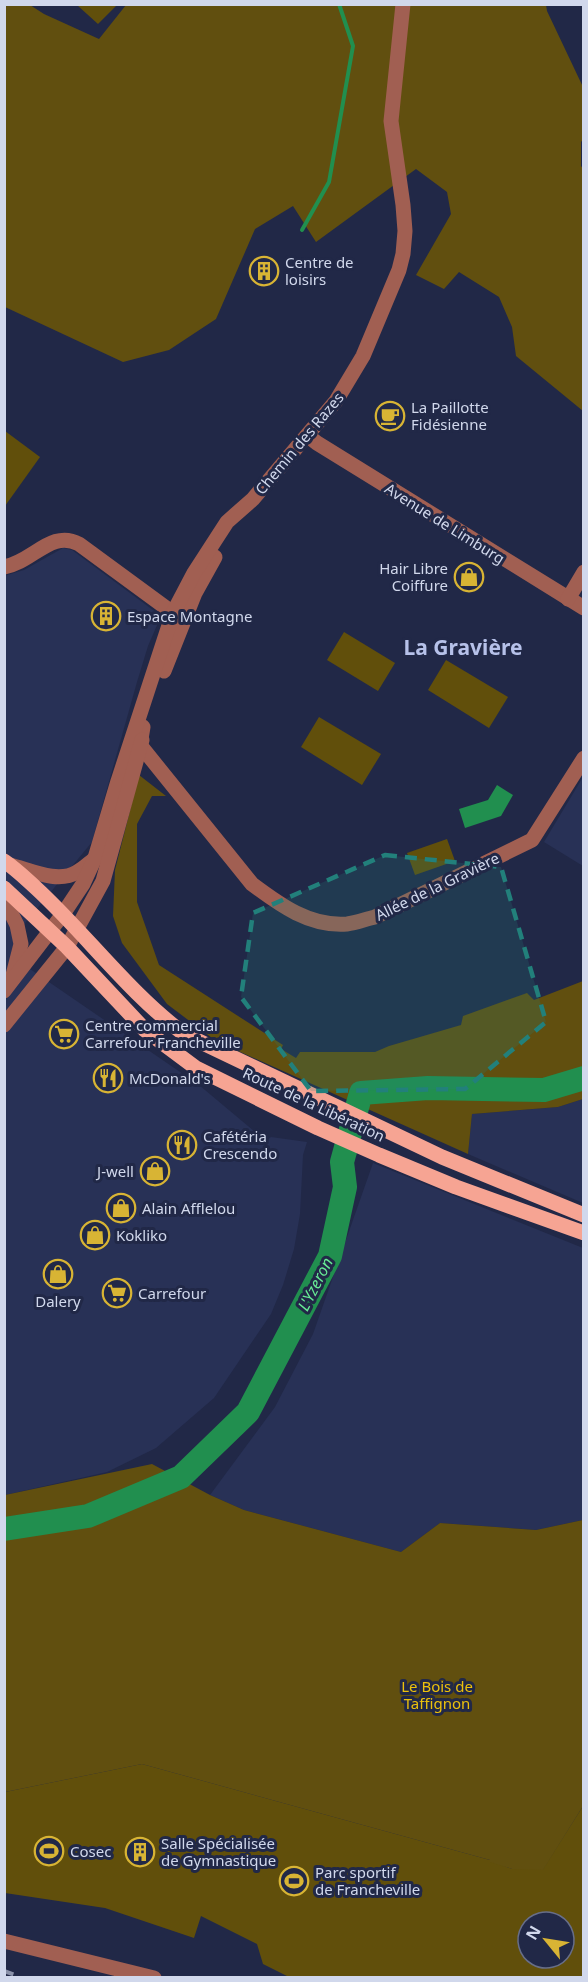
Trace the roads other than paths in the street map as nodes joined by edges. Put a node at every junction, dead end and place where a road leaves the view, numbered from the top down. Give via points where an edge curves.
1 (403, 4) edge
2 (308, 436) junction
3 (253, 499) junction
4 (4, 567) edge
5 (584, 572) edge
6 (568, 599) junction
7 (584, 608) edge
8 (172, 613) junction
9 (165, 668) junction
10 (147, 691) junction
11 (140, 745) junction
12 (584, 758) edge
13 (95, 858) junction
14 (7, 863) edge
15 (4, 888) edge
16 (4, 900) edge
17 (63, 914) junction
18 (77, 929) junction
19 (51, 931) junction
20 (67, 947) junction
21 (8, 986) edge
22 (4, 1025) edge
23 (584, 1215) edge
24 (584, 1233) edge
25 (4, 1941) edge
26 (154, 1977) edge

1 - 2 street, Chemin des Razes via 391,121 403,205 403,254 359,363
2 - 3 street, Chemin des Razes
2 - 6 street, Avenue de Limburg
3 - 8 street, Chemin des Razes via 227,522
3 - 9 street, Chemin des Razes via 195,593
4 - 8 street via 16,565 59,539 70,539
5 - 6 street
6 - 7 street, Avenue de Limburg
8 - 9 street, Chemin des Razes
8 - 10 street, Chemin des Razes
9 - 11 street, Chemin des Razes
10 - 11 street, Chemin des Razes
10 - 13 street, Chemin des Razes
11 - 12 street, Allée de la Gravière via 252,885 299,915 347,924 375,917 532,840
11 - 18 street, Chemin des Razes via 103,881
13 - 14 street via 76,873 65,876 49,876
13 - 17 street, Chemin des Razes
14 - 17 main road, Route de la Libération
15 - 19 main road, Route de la Libération
16 - 21 street via 21,944
17 - 18 main road, Route de la Libération
17 - 19 street, Chemin des Razes
18 - 20 street, Chemin des Razes
18 - 23 main road, Route de la Libération via 159,1015 184,1034 442,1157
19 - 20 main road, Route de la Libération
19 - 21 street, Chemin des Razes
20 - 22 street, Chemin des Razes
20 - 24 main road, Route de la Libération via 145,1030 196,1068 379,1155
25 - 26 street

